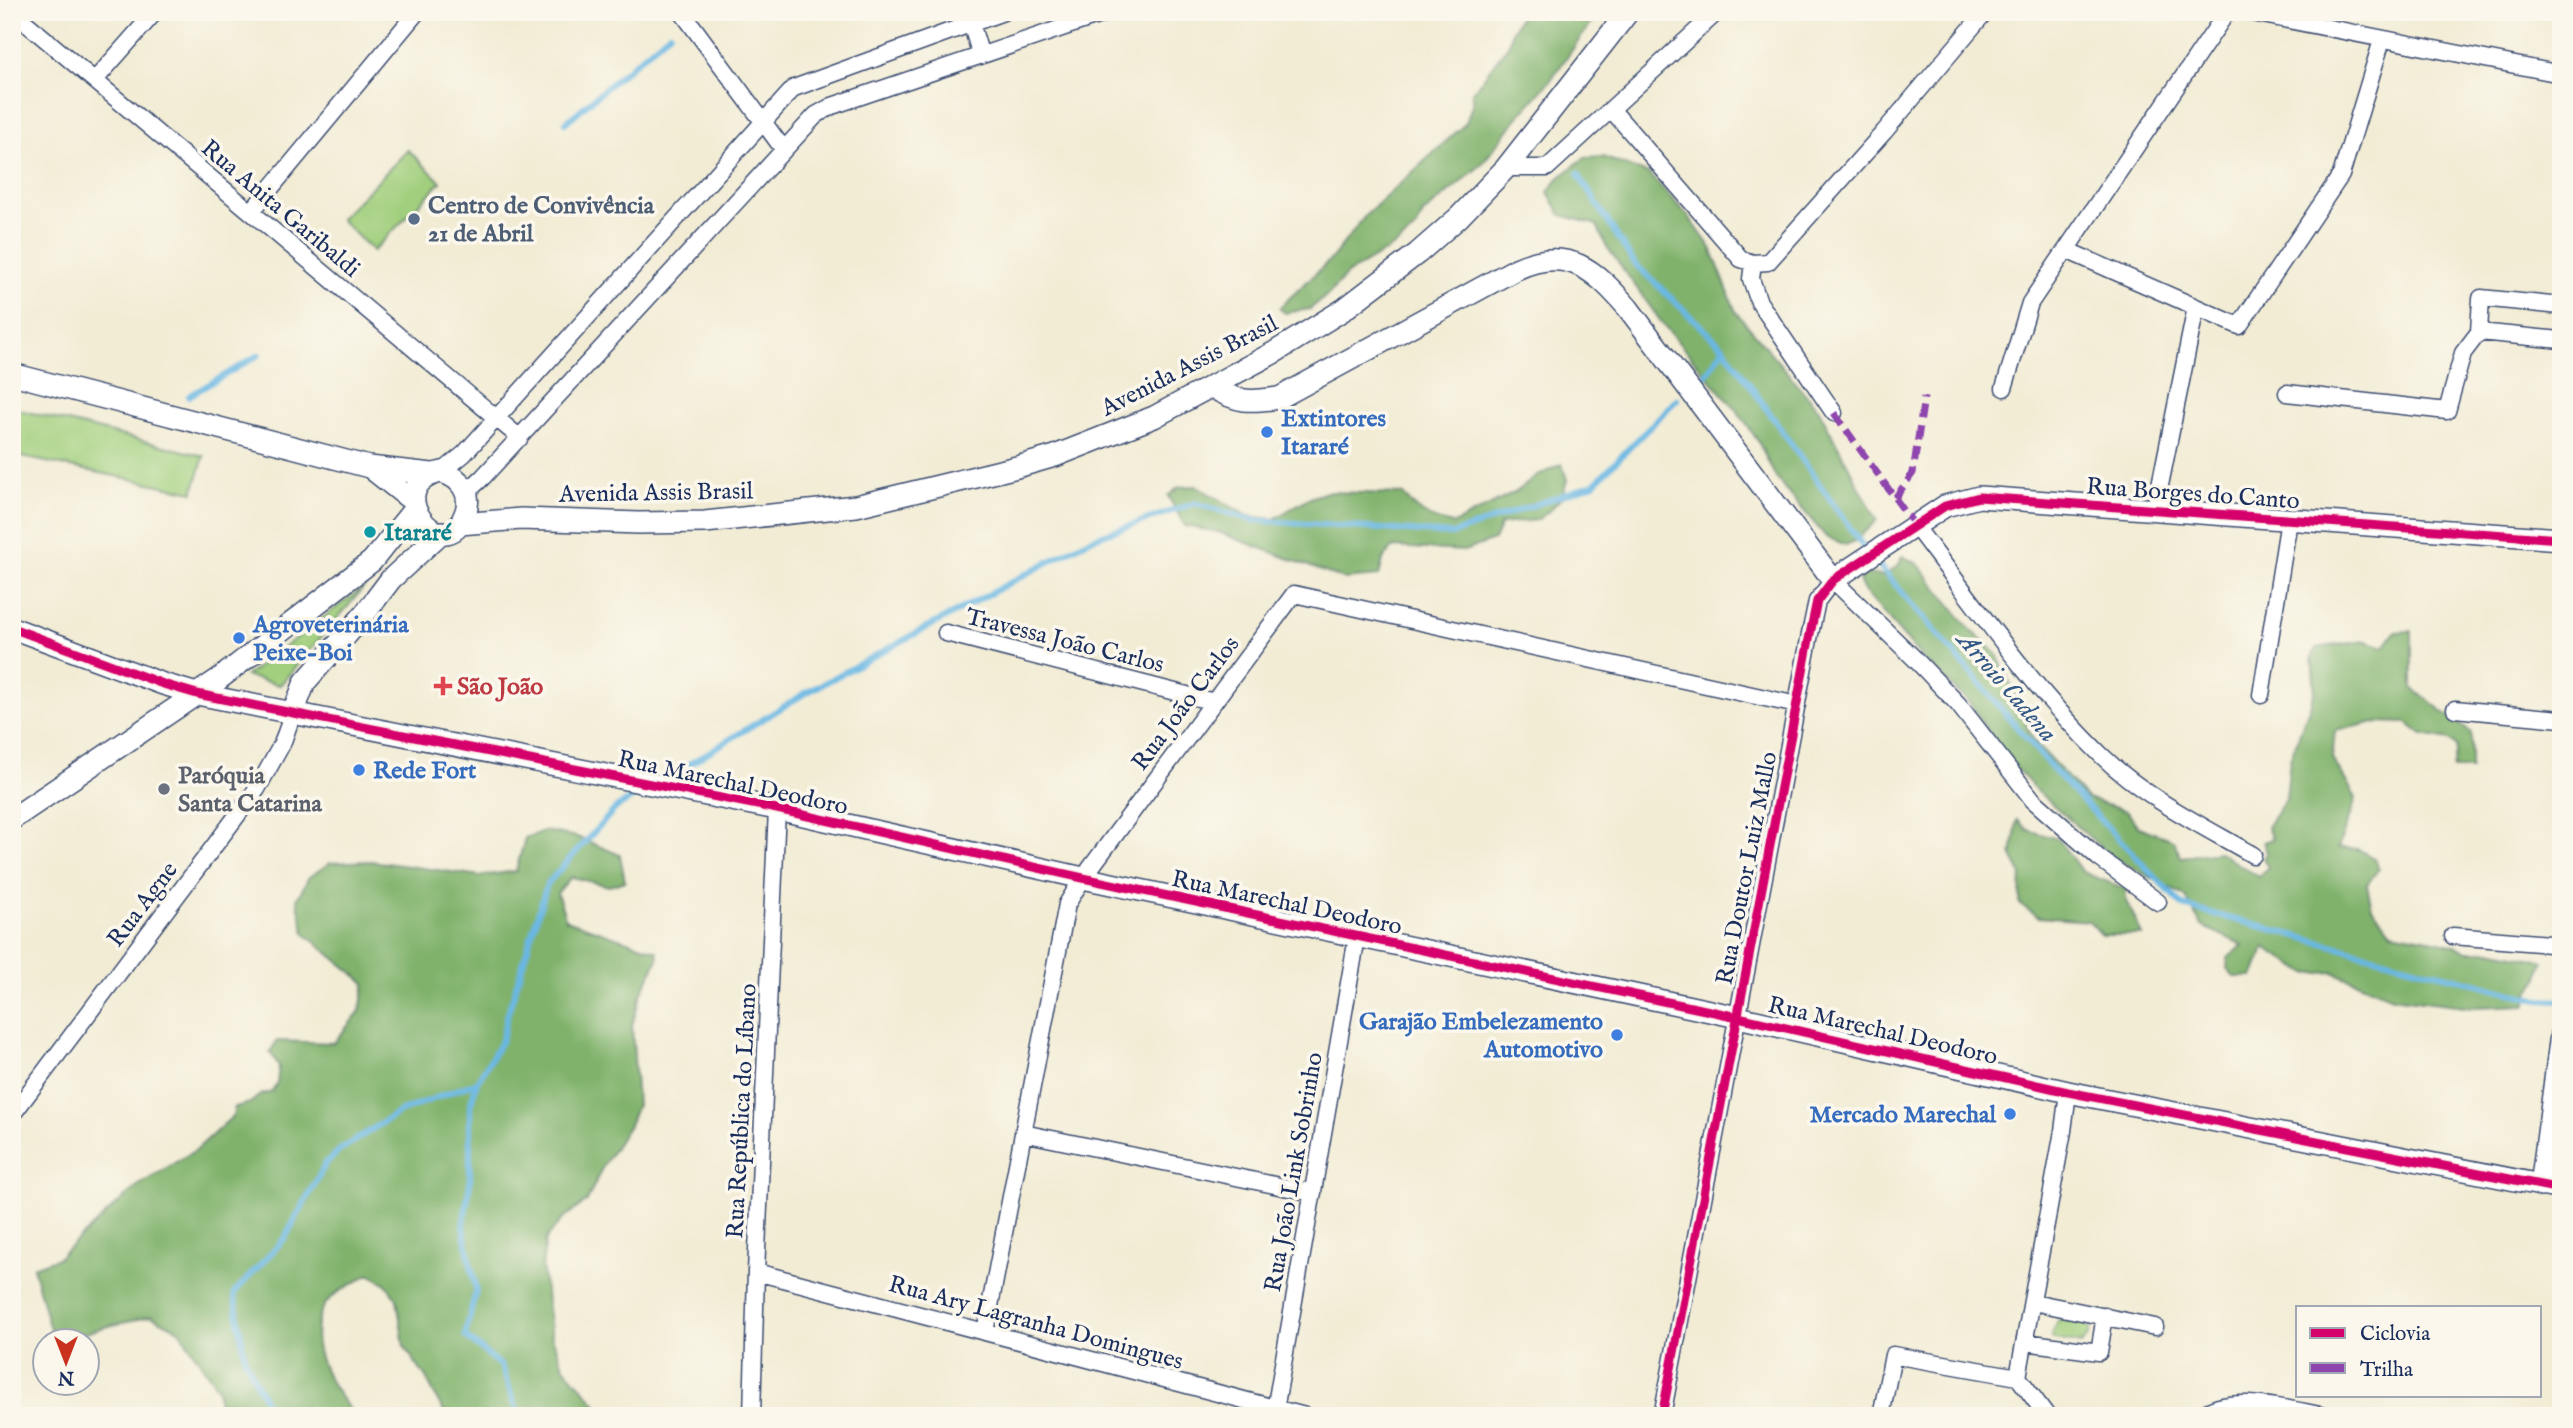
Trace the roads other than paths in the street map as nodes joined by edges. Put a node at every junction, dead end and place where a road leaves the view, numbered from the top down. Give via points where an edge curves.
1 (13, 12) edge
2 (155, 12) edge
3 (417, 12) edge
4 (682, 12) edge
5 (1003, 12) edge
6 (1109, 12) edge
7 (1628, 12) edge
8 (1717, 12) edge
9 (1985, 12) edge
10 (2227, 12) edge
11 (2248, 12) edge
12 (971, 23) junction
13 (2382, 40) junction
14 (981, 56) junction
15 (2561, 74) edge
16 (95, 80) junction
17 (1611, 109) junction
18 (763, 123) junction
19 (784, 150) junction
20 (1506, 168) junction
21 (251, 212) junction
22 (2066, 250) junction
23 (1753, 263) junction
24 (2561, 306) edge
25 (2196, 307) junction
26 (2479, 332) junction
27 (2561, 340) edge
28 (12, 374) edge
29 (1212, 387) junction
30 (2004, 388) dead end
31 (2287, 393) dead end
32 (1834, 414) dead end
33 (497, 418) junction
34 (520, 438) junction
35 (369, 467) junction
36 (437, 473) junction
37 (467, 496) junction
38 (415, 505) junction
39 (2155, 510) junction
40 (521, 519) junction
41 (2289, 520) junction
42 (1915, 526) junction
43 (451, 528) junction
44 (2561, 539) edge
45 (1839, 577) junction
46 (12, 628) edge
47 (946, 633) dead end
48 (197, 694) junction
49 (2261, 695) dead end
50 (1214, 702) junction
51 (1797, 705) junction
52 (2455, 709) dead end
53 (293, 713) junction
54 (2561, 719) edge
55 (777, 809) junction
56 (12, 820) edge
57 (2253, 855) dead end
58 (1083, 878) junction
59 (2158, 902) dead end
60 (2454, 936) dead end
61 (1357, 937) junction
62 (2561, 945) edge
63 (1738, 1017) junction
64 (2561, 1034) edge
65 (2068, 1092) junction
66 (12, 1115) edge
67 (1023, 1133) junction
68 (2551, 1188) edge
69 (1313, 1192) junction
70 (756, 1272) junction
71 (2032, 1302) junction
72 (2105, 1316) junction
73 (2155, 1326) dead end
74 (985, 1332) junction
75 (2025, 1342) junction
76 (2018, 1377) junction
77 (1274, 1412) edge
78 (752, 1416) edge
79 (1305, 1416) edge
80 (1662, 1416) edge
81 (1881, 1416) edge
82 (2047, 1416) edge
83 (2201, 1416) edge
84 (2325, 1416) edge

1 - 16 street, Rua Anita Garibaldi
2 - 16 street
3 - 21 street
4 - 18 street
5 - 12 street
6 - 14 street
7 - 20 street, Avenida Assis Brasil
8 - 17 street
9 - 23 street via 1768,262
10 - 22 street
11 - 13 street
12 - 14 street
12 - 18 street via 794,88
13 - 15 street
13 - 25 street via 2341,176 2239,326
14 - 19 street via 832,106 816,115
16 - 21 street, Rua Anita Garibaldi
17 - 20 street via 1547,168
17 - 23 street via 1741,259
18 - 19 street
18 - 33 street
19 - 34 street
20 - 29 street, Avenida Assis Brasil via 1418,253 1343,310
21 - 33 street, Rua Anita Garibaldi
22 - 25 street
22 - 30 street via 2030,303
23 - 32 street via 1751,279 1759,302
24 - 26 street via 2481,298
25 - 39 street
26 - 27 street
26 - 31 street via 2463,354 2447,411
28 - 35 street
29 - 40 street, Avenida Assis Brasil via 1142,422 1055,456 856,506 705,522
29 - 45 street via 1246,402 1279,398 1523,265 1553,258 1576,264 1601,277 1628,308
33 - 34 street, Rua Anita Garibaldi
33 - 36 street via 464,454
34 - 37 street
35 - 36 street
35 - 38 street
36 - 37 street via 452,475
36 - 38 street via 423,481
37 - 40 street, Avenida Assis Brasil
37 - 43 street via 465,515
38 - 43 street via 431,531
38 - 48 street via 372,561
39 - 41 street, Rua Borges do Canto
39 - 42 street, Rua Borges do Canto via 1979,497 1945,506
40 - 43 street, Avenida Assis Brasil
41 - 44 street, Rua Borges do Canto
41 - 49 street
42 - 45 street, Rua Borges do Canto
42 - 57 street via 2036,682 2101,755 2157,799
43 - 53 street via 391,579 305,681
45 - 51 street, Rua Doutor Luiz Mallo via 1817,601
45 - 59 street via 1958,704 2034,800 2099,858
46 - 48 street, Rua Marechal Deodoro
47 - 50 street, Travessa João Carlos
48 - 53 street, Rua Marechal Deodoro
48 - 56 street
50 - 51 street, Rua João Carlos via 1294,594
50 - 58 street, Rua João Carlos
51 - 63 street, Rua Doutor Luiz Mallo
52 - 54 street
53 - 55 street, Rua Marechal Deodoro
53 - 66 street, Rua Agne via 257,789
55 - 58 street, Rua Marechal Deodoro
55 - 70 street, Rua República do Líbano
58 - 61 street, Rua Marechal Deodoro
58 - 67 street, Rua João Carlos via 1067,904
60 - 62 street
61 - 63 street, Rua Marechal Deodoro
61 - 69 street, Rua João Link Sobrinho
63 - 65 street, Rua Marechal Deodoro
63 - 80 street, Rua Doutor Luiz Mallo
64 - 68 street
65 - 68 street, Rua Marechal Deodoro
65 - 71 street
67 - 69 street
67 - 74 street, Rua João Carlos
69 - 77 street, Rua João Link Sobrinho
70 - 74 street, Rua Ary Lagranha Domingues
70 - 78 street, Rua República do Líbano
71 - 72 street
71 - 75 street
72 - 73 street
72 - 75 street via 2099,1352
74 - 77 street, Rua Ary Lagranha Domingues
75 - 76 street
76 - 81 street via 1893,1355
76 - 82 street
77 - 79 street, Rua Ary Lagranha Domingues
83 - 84 street via 2210,1408 2247,1403

